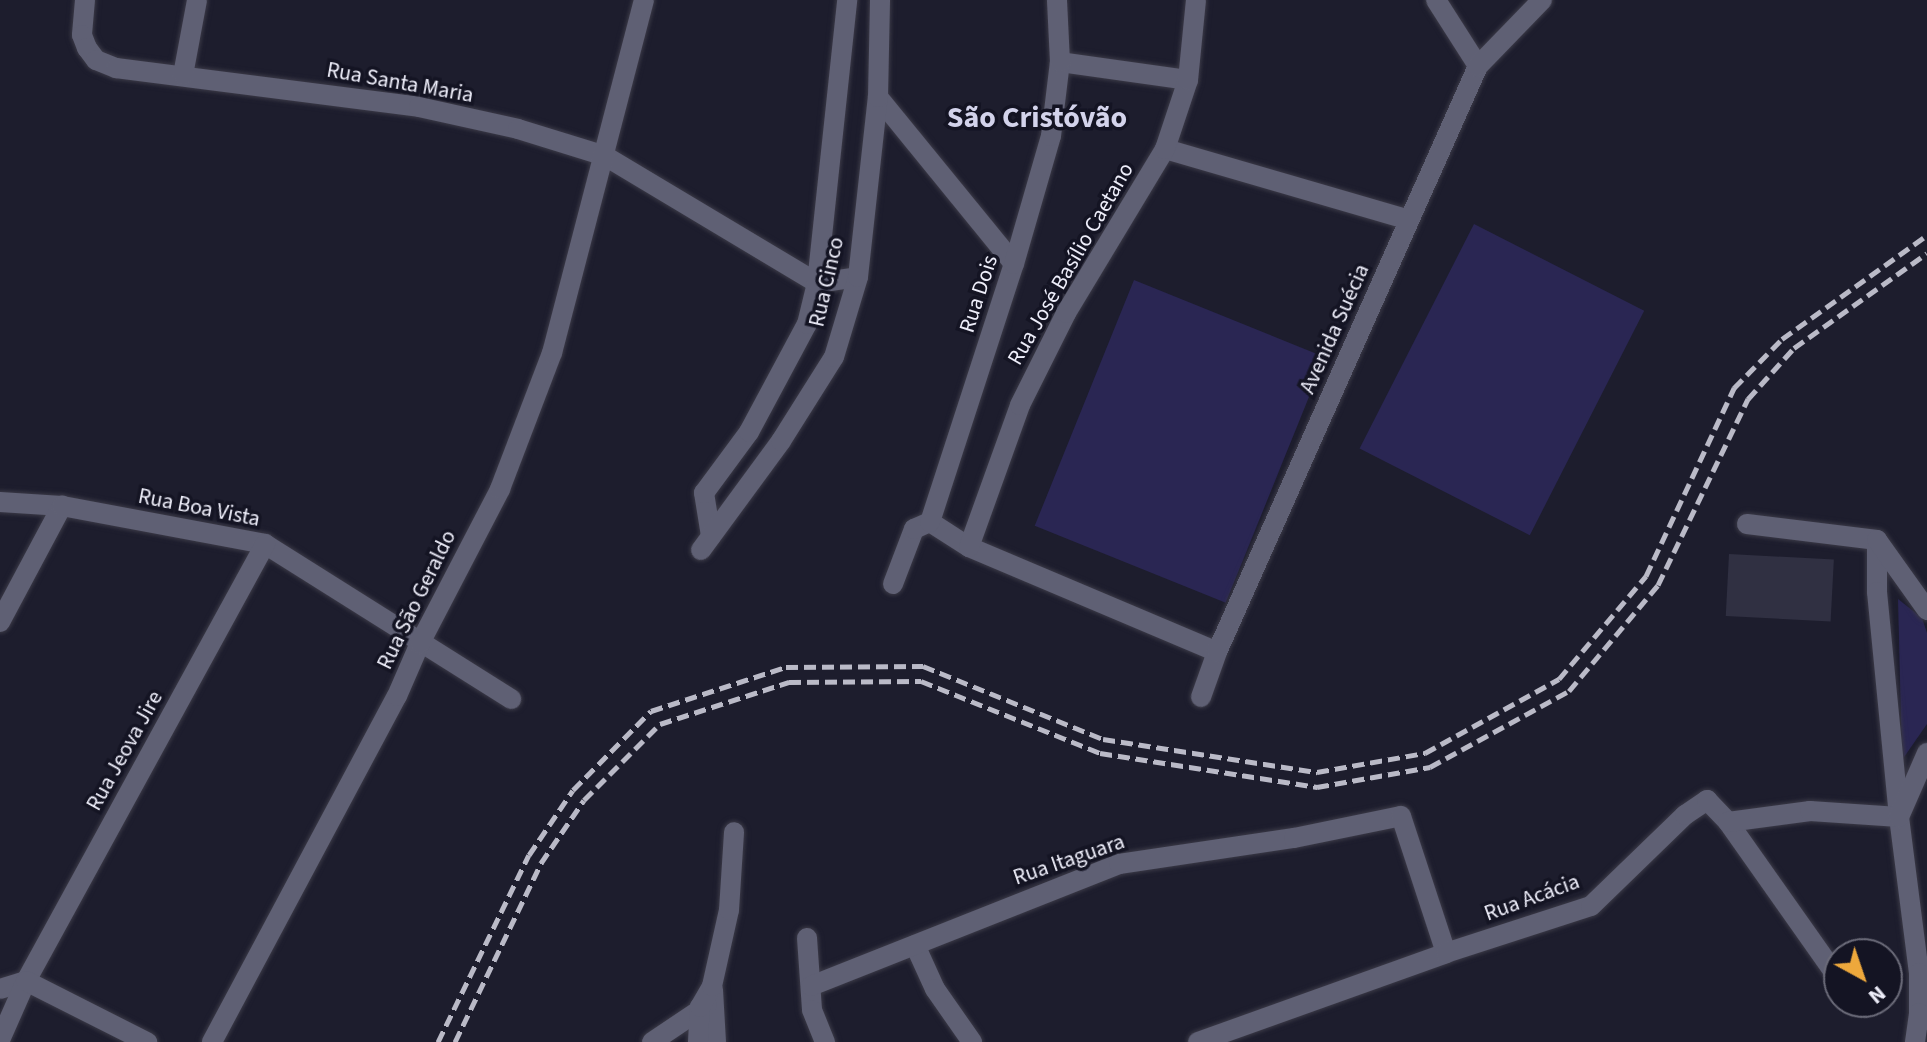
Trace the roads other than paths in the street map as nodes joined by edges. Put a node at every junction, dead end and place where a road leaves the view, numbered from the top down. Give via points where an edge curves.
1 (85, 0) edge
2 (197, 0) edge
3 (644, 0) edge
4 (847, 0) edge
5 (880, 0) edge
6 (1057, 0) edge
7 (1196, 0) edge
8 (1436, 0) edge
9 (1542, 0) edge
10 (1060, 62) junction
11 (1478, 66) junction
12 (183, 75) junction
13 (1188, 80) junction
14 (878, 97) junction
15 (1165, 149) junction
16 (605, 156) junction
17 (1409, 220) junction
18 (1014, 264) junction
19 (858, 277) junction
20 (817, 283) junction
21 (0, 502) edge
22 (62, 506) junction
23 (930, 522) junction
24 (1747, 524) dead end
25 (1877, 540) junction
26 (265, 544) junction
27 (969, 547) junction
28 (893, 584) dead end
29 (1877, 592) junction
30 (1923, 603) edge
31 (0, 622) edge
32 (420, 643) junction
33 (1217, 652) junction
34 (1201, 697) dead end
35 (511, 699) dead end
36 (1927, 753) edge
37 (1899, 817) junction
38 (1728, 822) junction
39 (734, 832) dead end
40 (807, 938) dead end
41 (915, 945) junction
42 (1446, 953) junction
43 (1823, 957) edge
44 (1923, 977) edge
45 (26, 981) junction
46 (811, 986) junction
47 (0, 989) edge
48 (709, 998) junction
49 (1923, 1016) edge
50 (0, 1040) edge
51 (147, 1042) edge
52 (212, 1042) edge
53 (652, 1042) edge
54 (698, 1042) edge
55 (716, 1042) edge
56 (825, 1042) edge
57 (972, 1042) edge
58 (1198, 1042) edge
59 (1915, 1042) edge

1 - 12 street, Rua Santa Maria via 82,35 96,60 116,68
2 - 12 street
3 - 16 street
4 - 20 street, Rua Cinco
5 - 14 street, Rua Cinco
6 - 10 street, Rua Dois
7 - 13 street, Rua José Basílio Caetano
8 - 11 street
9 - 11 street, Avenida Suécia
10 - 13 street
10 - 18 street, Rua Dois via 1051,136
11 - 17 street, Avenida Suécia
12 - 16 street, Rua Santa Maria via 419,107
13 - 15 street, Rua José Basílio Caetano
14 - 18 street
14 - 19 street, Rua Cinco
15 - 17 street
15 - 27 street, Rua José Basílio Caetano via 1066,313 1020,405
16 - 20 street, Rua Santa Maria
16 - 32 street, Rua São Geraldo via 552,353 506,476
17 - 33 street, Avenida Suécia
18 - 23 street, Rua Dois
19 - 20 street
19 - 20 street, Rua Cinco via 834,357 706,543 704,493 757,418 807,324
21 - 22 street, Rua Boa Vista
22 - 26 street, Rua Boa Vista
22 - 31 street
23 - 27 street
23 - 28 street, Rua Dois via 914,529
24 - 25 street
25 - 29 street
25 - 30 street
26 - 32 street, Rua Boa Vista
26 - 45 street, Rua Jeova Jire
27 - 33 street
29 - 30 street via 1893,586
29 - 37 street
32 - 35 street, Rua Boa Vista
32 - 52 street, Rua São Geraldo via 397,696
33 - 34 street, Avenida Suécia
36 - 37 street
37 - 38 street via 1810,811
37 - 44 street
38 - 42 street, Rua Acácia via 1707,800 1591,906
38 - 43 street
39 - 48 street via 729,910
40 - 46 street
41 - 42 street, Rua Itaguara via 1119,864 1401,816
41 - 46 street, Rua Itaguara
41 - 57 street via 935,989
42 - 58 street, Rua Acácia
44 - 49 street
45 - 47 street
45 - 50 street, Rua Jeova Jire
45 - 51 street
46 - 56 street via 812,1010
48 - 53 street
48 - 54 street
48 - 55 street
49 - 59 street

